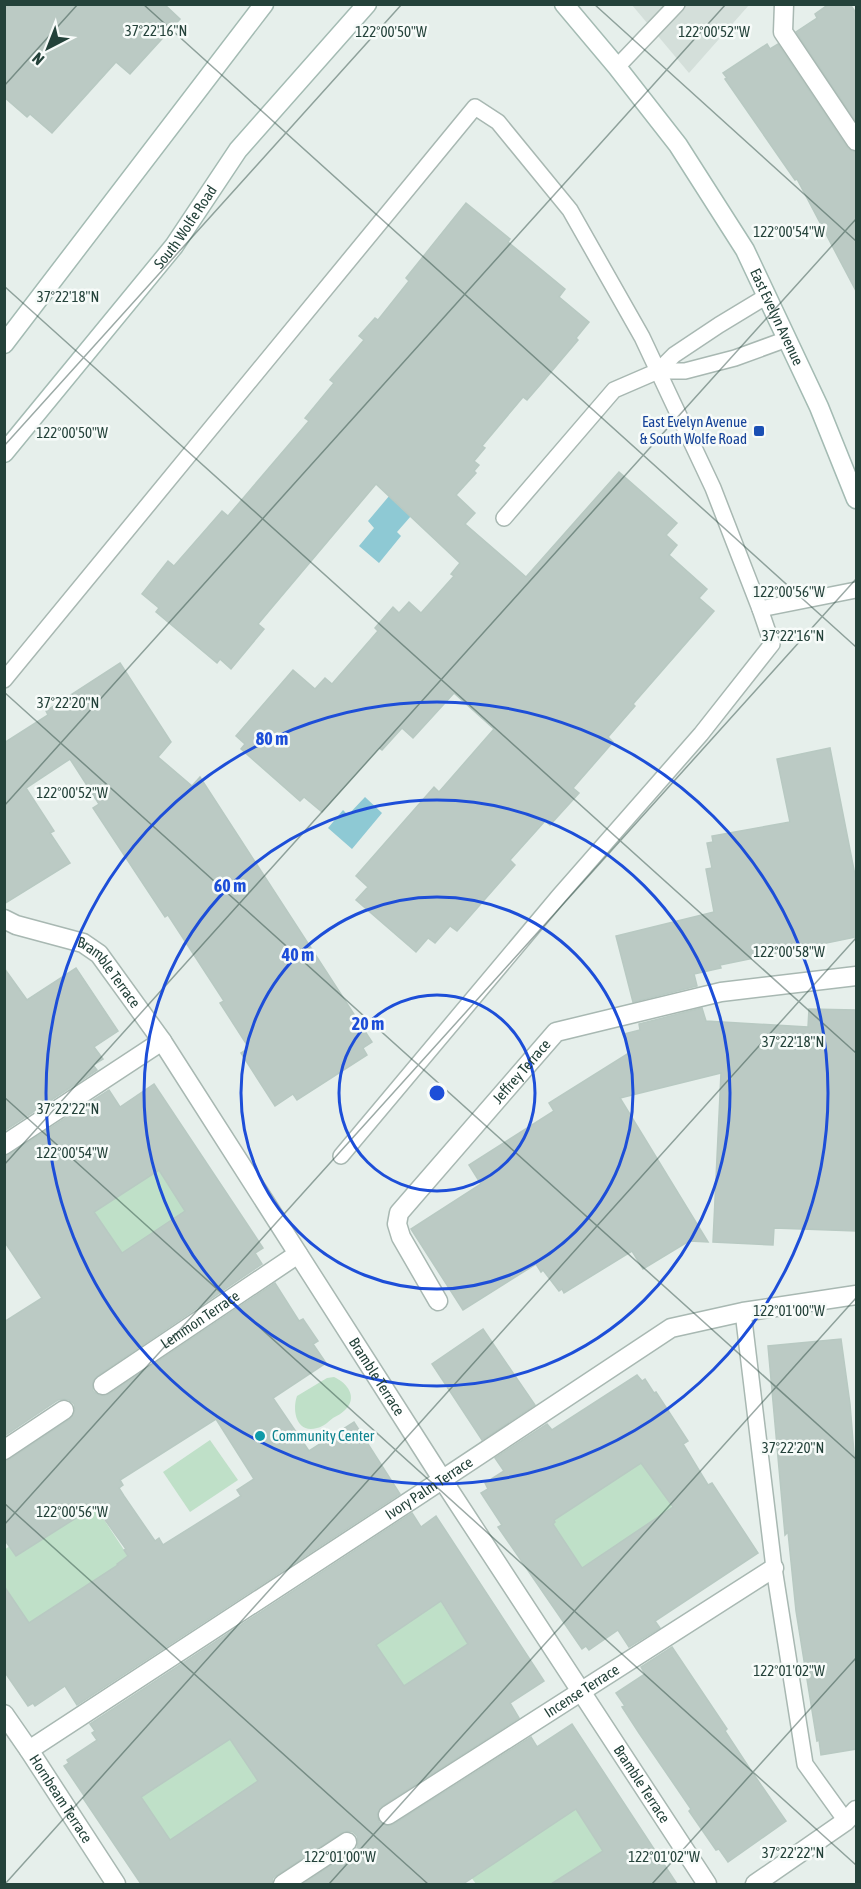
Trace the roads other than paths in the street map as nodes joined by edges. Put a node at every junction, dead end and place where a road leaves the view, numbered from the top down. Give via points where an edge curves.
1 (264, 4) edge
2 (367, 4) edge
3 (564, 4) edge
4 (677, 4) edge
5 (784, 4) edge
6 (617, 67) junction
7 (856, 141) edge
8 (767, 296) junction
9 (787, 339) junction
10 (4, 344) edge
11 (658, 371) junction
12 (4, 453) edge
13 (856, 499) edge
14 (504, 518) dead end
15 (856, 590) edge
16 (760, 609) junction
17 (4, 680) edge
18 (4, 919) edge
19 (856, 976) edge
20 (162, 1041) junction
21 (4, 1145) edge
22 (342, 1156) dead end
23 (298, 1254) junction
24 (856, 1295) edge
25 (438, 1301) dead end
26 (743, 1312) junction
27 (103, 1385) dead end
28 (64, 1410) dead end
29 (4, 1450) edge
30 (442, 1479) junction
31 (774, 1568) junction
32 (581, 1692) junction
33 (4, 1714) edge
34 (29, 1750) junction
35 (388, 1815) dead end
36 (851, 1815) edge
37 (347, 1842) dead end
38 (116, 1884) edge
39 (283, 1884) edge
40 (707, 1884) edge
41 (755, 1884) edge

1 - 10 street
2 - 12 street, South Wolfe Road via 238,150 174,246
3 - 6 street, East Evelyn Avenue
4 - 6 lane
5 - 7 street via 783,32
6 - 8 street, East Evelyn Avenue via 678,145 744,250
8 - 9 street, East Evelyn Avenue
8 - 11 lane via 674,355
9 - 11 lane via 685,371
9 - 13 street, East Evelyn Avenue
11 - 14 lane via 614,390
11 - 16 lane via 713,488
11 - 17 lane via 570,210 498,122 475,107
15 - 16 lane
16 - 22 lane via 772,644 701,734 559,896
18 - 20 street, Bramble Terrace via 84,943 99,954
19 - 25 street, Jeffrey Terrace via 721,992 556,1032 399,1213 401,1237
20 - 21 street
20 - 23 street, Bramble Terrace
23 - 27 street, Lemmon Terrace
23 - 30 street, Bramble Terrace
24 - 26 street, Ivory Palm Terrace
26 - 30 street, Ivory Palm Terrace via 671,1328
26 - 31 lane
28 - 29 street
30 - 32 street, Bramble Terrace
30 - 34 street, Ivory Palm Terrace
31 - 32 street, Incense Terrace
31 - 36 lane via 805,1764
32 - 35 street, Incense Terrace
32 - 40 street, Bramble Terrace
33 - 34 street, Hornbeam Terrace
34 - 38 street, Hornbeam Terrace
36 - 41 street
37 - 39 street

